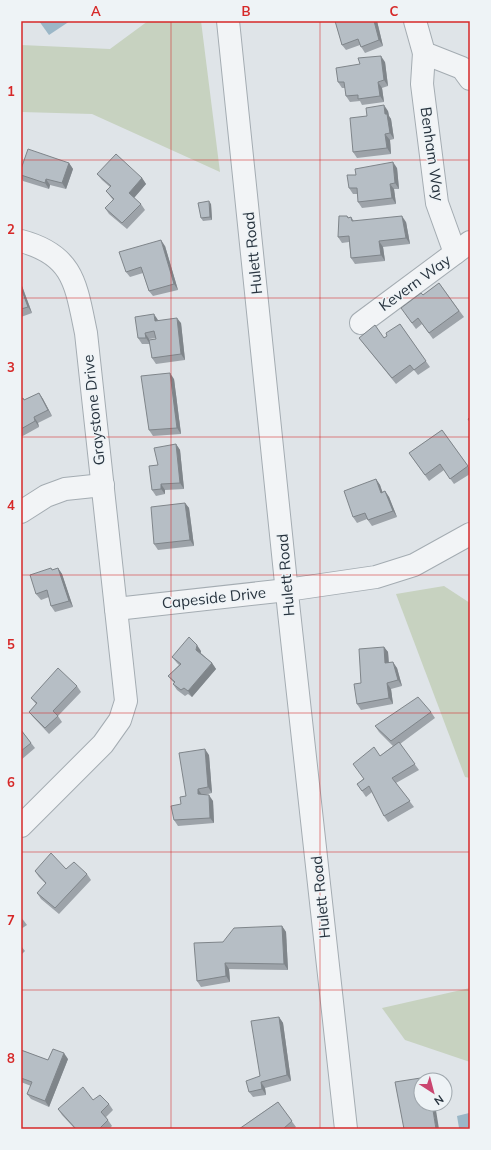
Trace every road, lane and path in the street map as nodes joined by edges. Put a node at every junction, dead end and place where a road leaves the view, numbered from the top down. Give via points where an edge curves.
1 (228, 21) edge
2 (415, 21) edge
3 (424, 53) junction
4 (470, 79) edge
5 (21, 241) edge
6 (463, 248) edge
7 (361, 323) dead end
8 (103, 485) junction
9 (21, 512) edge
10 (470, 534) edge
11 (287, 590) junction
12 (116, 609) junction
13 (21, 826) edge
14 (346, 1129) edge

1 - 11 street, Hulett Road
2 - 3 street, Benham Way
3 - 4 street via 462,68
3 - 6 street, Benham Way via 422,84 437,203
5 - 8 street, Graystone Drive via 41,246 60,260 72,277 86,333
6 - 7 street, Kevern Way
8 - 9 street via 65,489 46,496
8 - 12 street, Graystone Drive
10 - 11 street, Capeside Drive via 431,557 398,571 354,581
11 - 12 street, Capeside Drive
11 - 14 street, Hulett Road
12 - 13 street, Graystone Drive via 126,701 120,720 103,744

